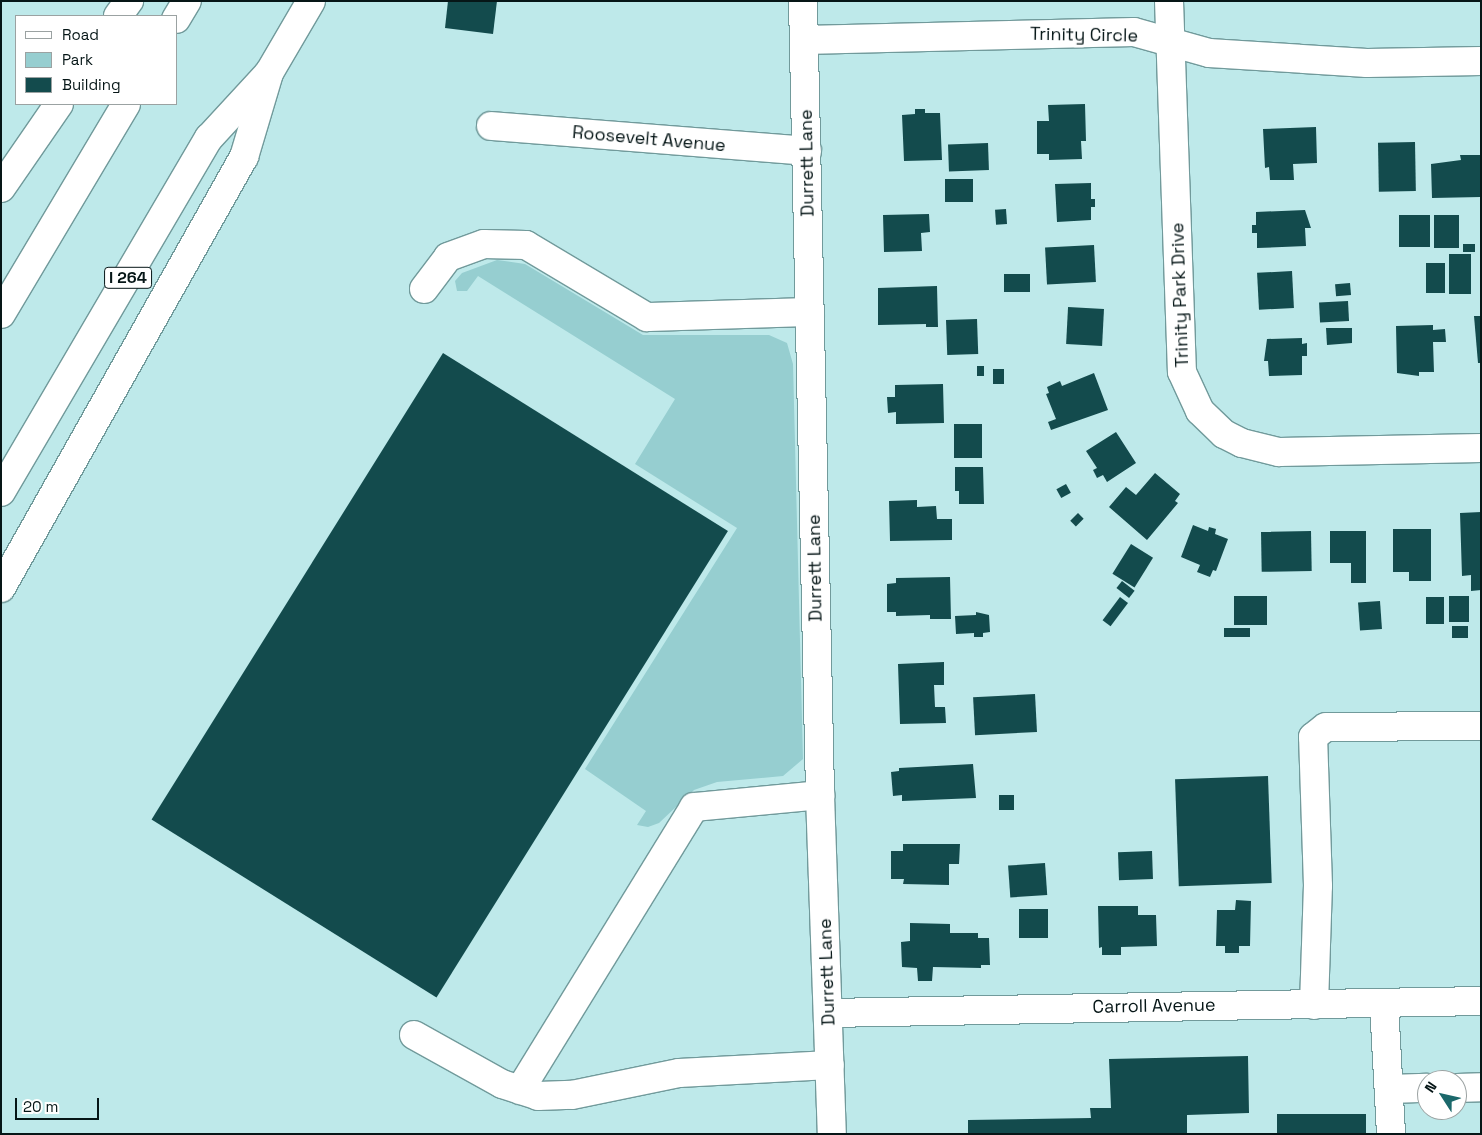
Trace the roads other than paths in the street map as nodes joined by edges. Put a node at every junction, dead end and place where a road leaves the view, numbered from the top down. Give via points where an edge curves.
1 (129, 1) edge
2 (187, 1) edge
3 (311, 1) edge
4 (803, 1) edge
5 (1169, 1) edge
6 (119, 15) edge
7 (178, 16) edge
8 (804, 40) junction
9 (1170, 42) junction
10 (1481, 61) edge
11 (268, 73) junction
12 (58, 105) edge
13 (125, 105) edge
14 (490, 126) dead end
15 (807, 151) junction
16 (1, 188) edge
17 (424, 289) dead end
18 (810, 312) junction
19 (1, 314) edge
20 (1481, 448) edge
21 (1, 492) edge
22 (1, 588) edge
23 (1481, 726) edge
24 (820, 795) junction
25 (1481, 1000) edge
26 (1384, 1004) junction
27 (1314, 1005) junction
28 (828, 1013) junction
29 (414, 1035) dead end
30 (830, 1065) junction
31 (1481, 1087) edge
32 (1417, 1088) edge
33 (1467, 1088) edge
34 (1390, 1089) junction
35 (520, 1090) junction
36 (832, 1134) edge
37 (1392, 1134) edge

1 - 6 main road
2 - 7 main road
3 - 11 main road, I 264
4 - 8 main road, Durrett Lane
5 - 9 main road, Trinity Park Drive
8 - 9 main road, Trinity Circle via 1134,32
8 - 15 main road, Durrett Lane
9 - 10 main road, Trinity Circle via 1228,55 1367,63
9 - 20 main road, Trinity Park Drive via 1182,372 1200,410 1224,434 1242,443 1279,452
11 - 21 main road, I 264 via 209,138
11 - 22 main road via 244,158
12 - 16 main road
13 - 19 main road
14 - 15 main road, Roosevelt Avenue
15 - 18 main road, Durrett Lane
17 - 18 main road via 448,257 484,244 526,245 647,317
18 - 24 main road, Durrett Lane
23 - 27 main road via 1326,727 1313,737 1318,886
24 - 28 main road, Durrett Lane
24 - 35 main road via 694,807
25 - 26 main road, Carroll Avenue
26 - 27 main road, Carroll Avenue
26 - 34 main road
27 - 28 main road, Carroll Avenue
28 - 30 main road, Durrett Lane
29 - 35 main road via 502,1084
30 - 35 main road via 679,1072 572,1095 538,1096
30 - 36 main road, Durrett Lane
31 - 33 main road
32 - 34 main road
34 - 37 main road

